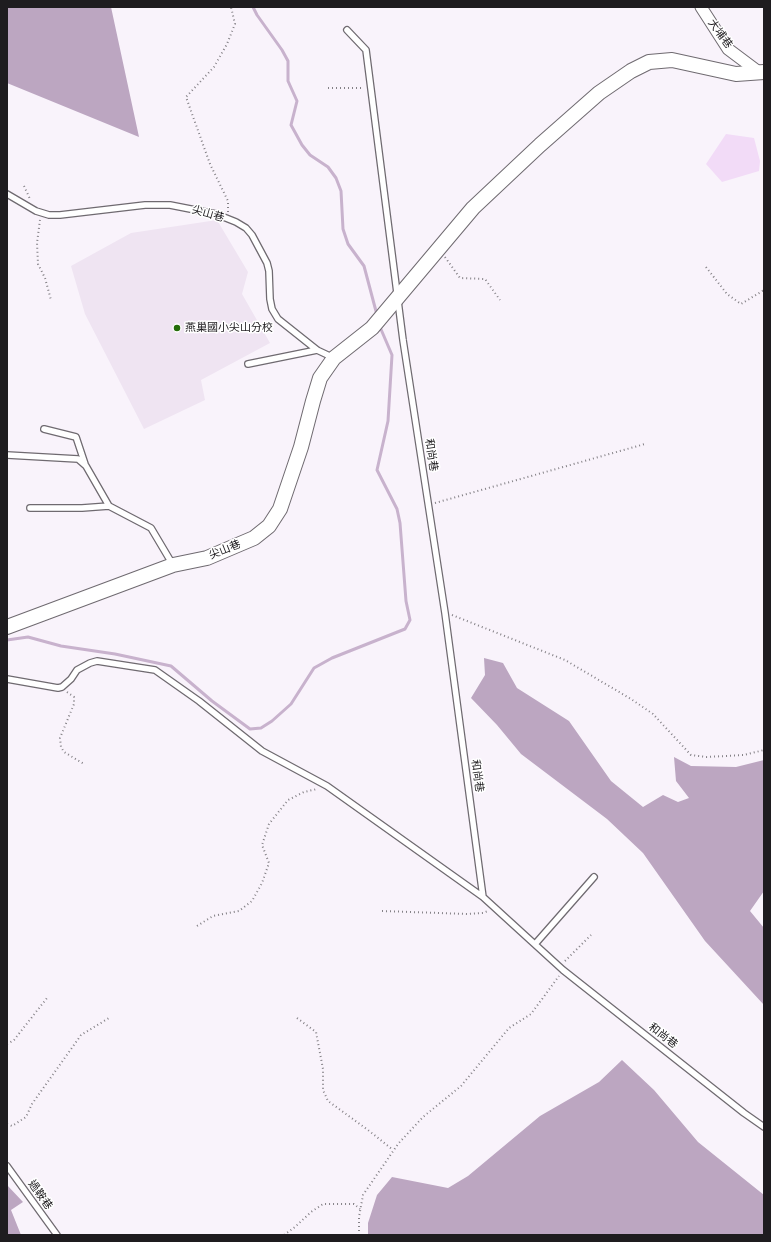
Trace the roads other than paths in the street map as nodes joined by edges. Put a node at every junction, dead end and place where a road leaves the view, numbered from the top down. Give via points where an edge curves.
1 (702, 7) edge
2 (347, 30) dead end
3 (763, 74) edge
4 (7, 194) edge
5 (398, 298) junction
6 (317, 350) junction
7 (334, 358) junction
8 (248, 364) dead end
9 (44, 429) dead end
10 (7, 455) edge
11 (86, 466) junction
12 (109, 506) junction
13 (30, 508) dead end
14 (173, 565) junction
15 (7, 627) edge
16 (7, 679) edge
17 (594, 877) dead end
18 (483, 896) junction
19 (536, 943) junction
20 (764, 1126) edge
21 (7, 1166) edge
22 (57, 1235) edge

1 - 3 street, 大埔巷 via 728,49
2 - 5 lane, 和尚巷 via 366,50
3 - 5 street, 尖山巷 via 736,74 672,60 649,62 631,71 599,93 473,208
4 - 6 lane, 尖山巷 via 31,209 49,215 145,205 170,205 216,214 246,228 267,264 272,309 286,327
5 - 7 street, 尖山巷 via 374,327
5 - 18 lane, 和尚巷 via 445,613
6 - 7 lane, 尖山巷
6 - 8 lane
7 - 14 street, 尖山巷 via 320,378 280,510 269,526 254,538 207,558
9 - 11 lane via 76,437
10 - 11 lane via 78,459
11 - 12 lane
12 - 13 lane
12 - 14 lane via 152,528
14 - 15 street, 尖山巷
16 - 18 lane via 58,688 71,679 77,670 97,661 155,670 262,751 327,786
17 - 19 lane
18 - 19 lane, 和尚巷
19 - 20 lane, 和尚巷 via 561,968 744,1113
21 - 22 lane, 過鞍巷

